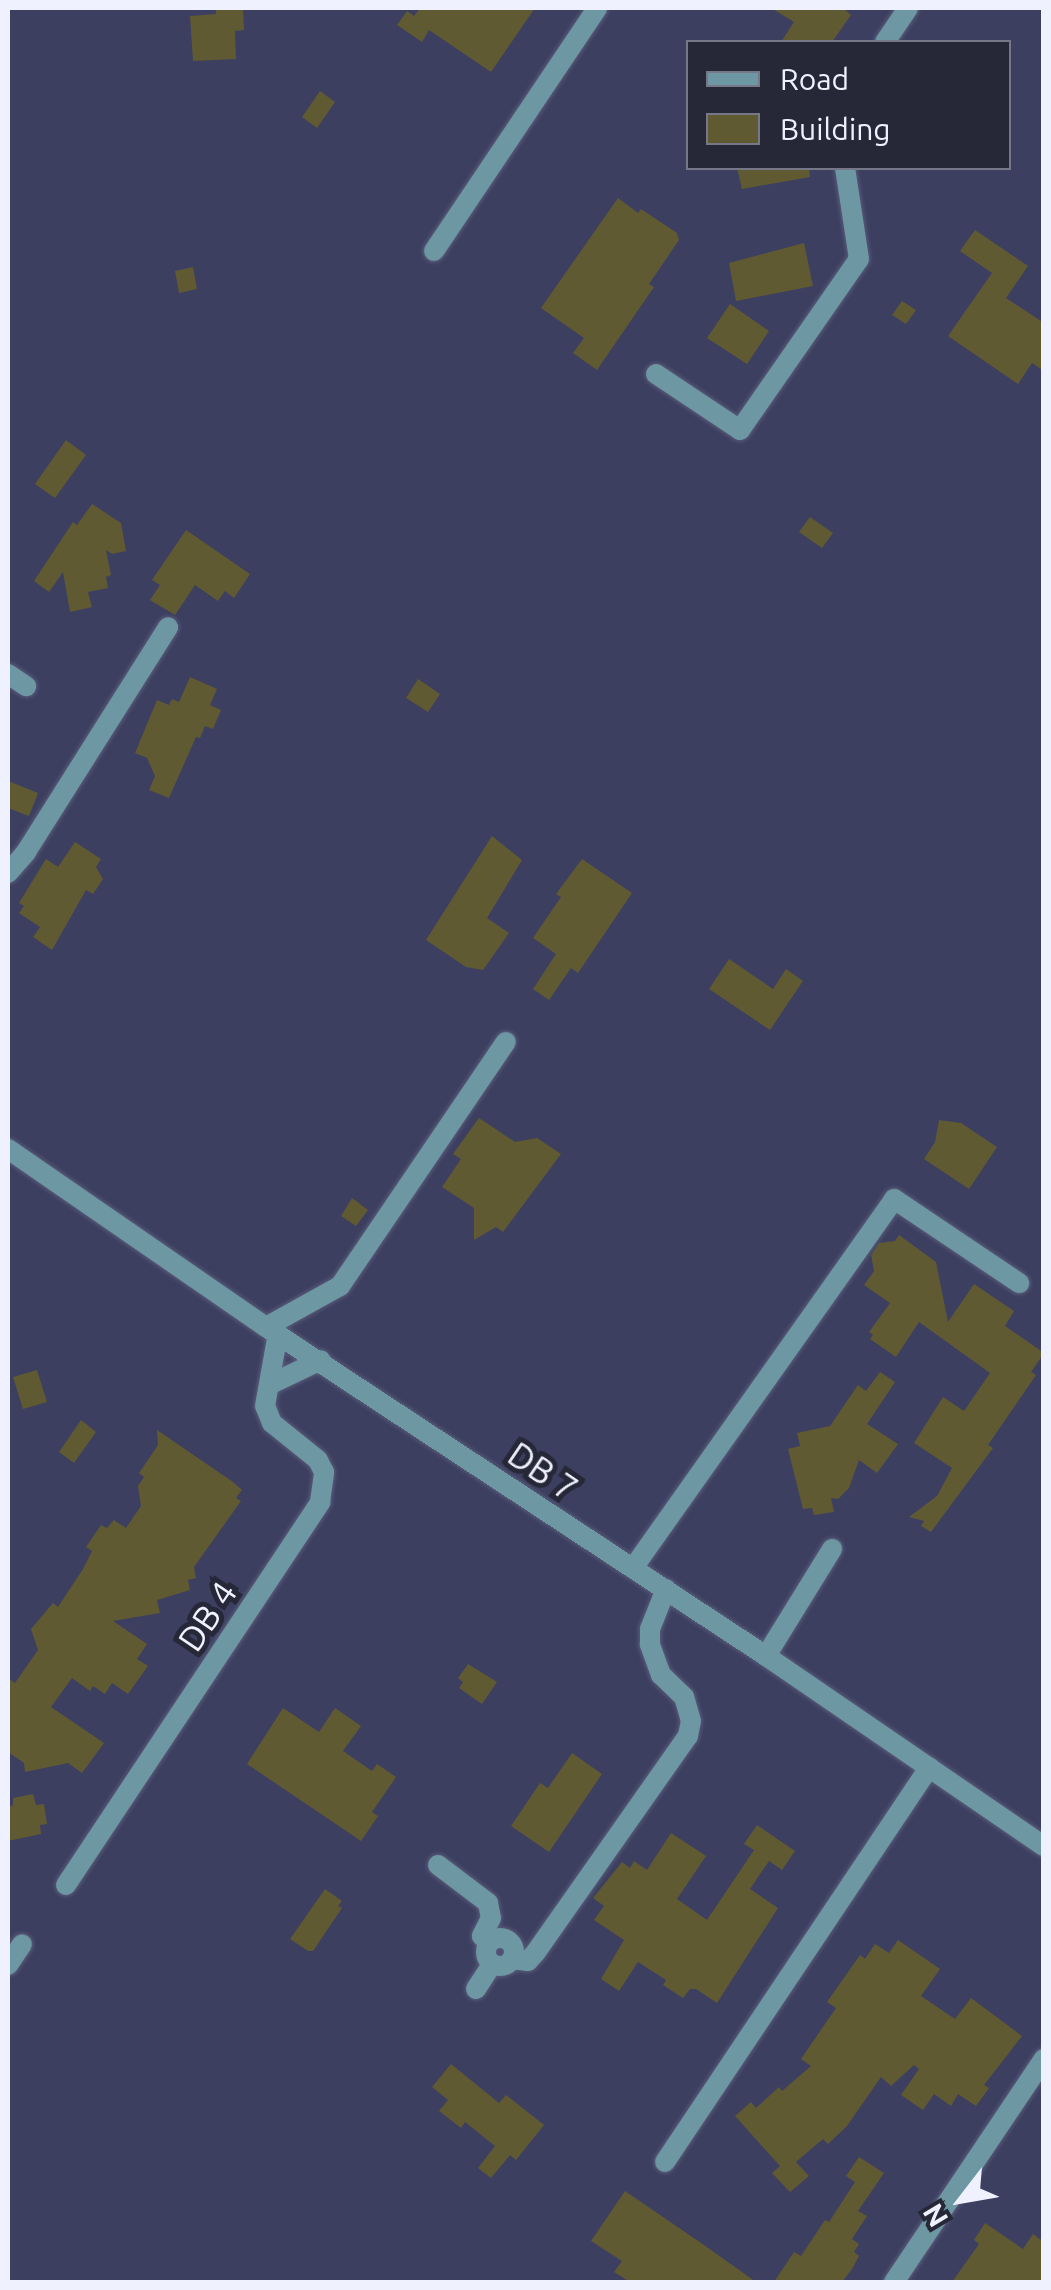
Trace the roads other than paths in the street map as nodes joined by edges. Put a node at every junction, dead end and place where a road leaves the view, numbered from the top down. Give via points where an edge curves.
1 (597, 8) edge
2 (908, 8) edge
3 (886, 40) edge
4 (845, 170) edge
5 (434, 251) dead end
6 (656, 374) dead end
7 (168, 627) dead end
8 (8, 674) edge
9 (26, 686) dead end
10 (8, 873) edge
11 (506, 1042) dead end
12 (8, 1148) edge
13 (1019, 1283) dead end
14 (272, 1330) junction
15 (321, 1360) junction
16 (271, 1384) junction
17 (832, 1549) dead end
18 (633, 1568) junction
19 (666, 1590) junction
20 (766, 1656) junction
21 (929, 1767) junction
22 (1044, 1846) edge
23 (438, 1865) dead end
24 (66, 1886) dead end
25 (22, 1944) dead end
26 (498, 1955) junction
27 (8, 1965) edge
28 (476, 1989) dead end
29 (1044, 2059) edge
30 (665, 2162) dead end
31 (894, 2282) edge

1 - 5 street
2 - 3 street
4 - 6 street via 860,259 740,430
7 - 10 street
8 - 9 street
11 - 14 street via 340,1286
12 - 14 street, DB 7
13 - 18 street via 894,1198
14 - 15 street, DB 7
14 - 16 street, DB 4
15 - 16 street
15 - 18 street, DB 7
16 - 24 street, DB 4 via 265,1406 272,1423 324,1472 320,1502
17 - 20 street
18 - 19 street, DB 7
19 - 20 street, DB 7
19 - 26 street via 650,1644 661,1675 684,1697 688,1736 536,1952 528,1961
20 - 21 street, DB 7
21 - 22 street, DB 7
21 - 30 street
23 - 26 street via 488,1904 491,1918 482,1936
25 - 27 street
26 - 28 street
29 - 31 street

